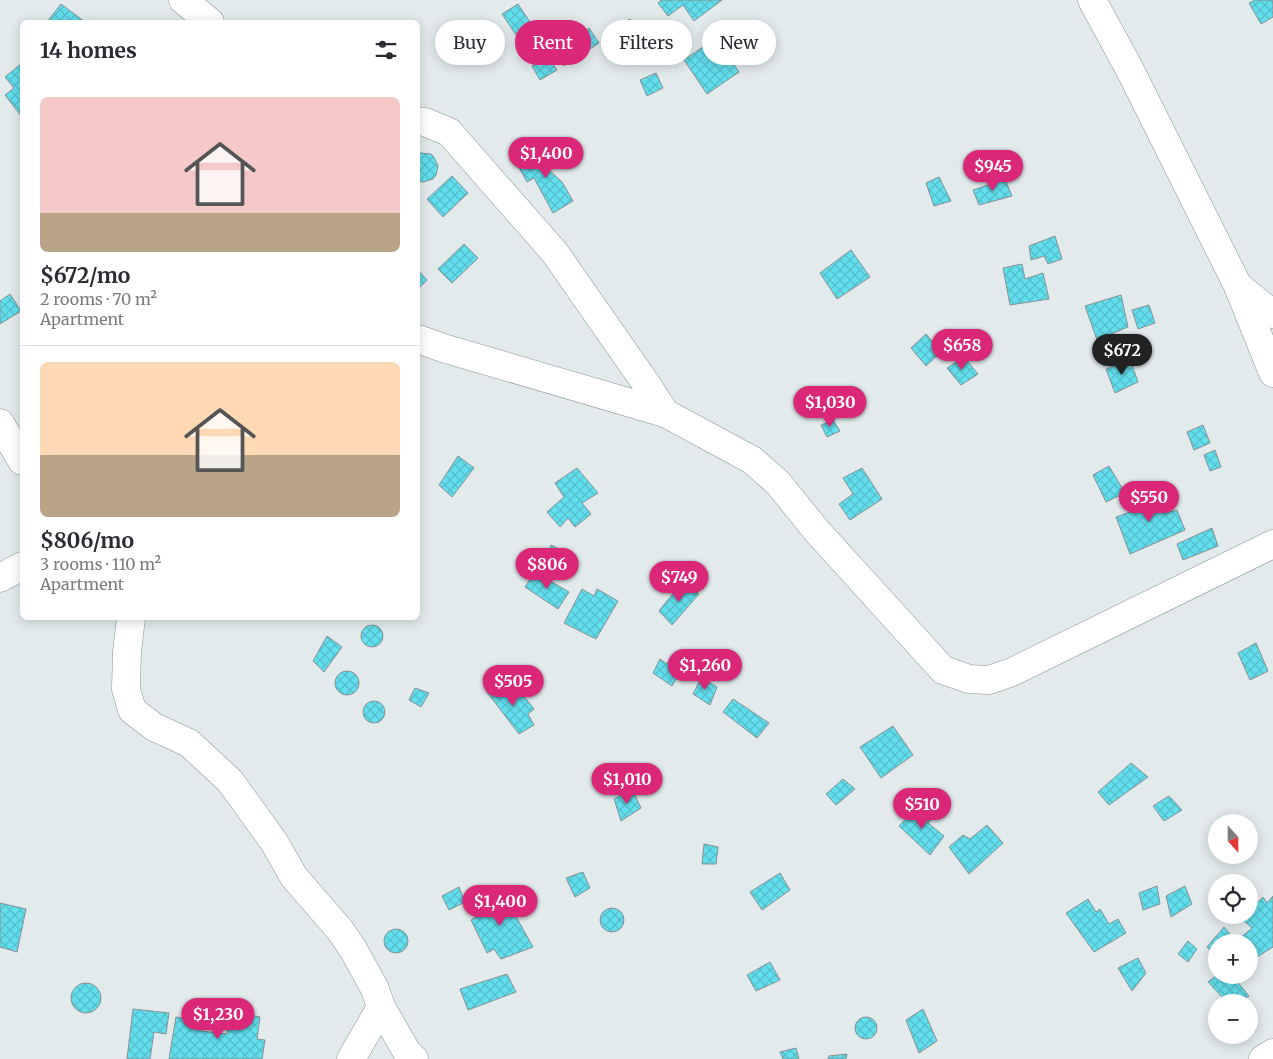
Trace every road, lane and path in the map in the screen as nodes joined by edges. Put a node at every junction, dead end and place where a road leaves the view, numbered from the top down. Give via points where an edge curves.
1 (184, 0) edge
2 (1092, 0) edge
3 (208, 20) edge
4 (420, 121) edge
5 (1238, 286) junction
6 (1273, 314) edge
7 (420, 340) edge
8 (1273, 373) edge
9 (665, 413) junction
10 (0, 423) edge
11 (20, 458) edge
12 (1273, 544) edge
13 (20, 567) edge
14 (0, 578) edge
15 (131, 620) edge
16 (381, 1008) junction
17 (1273, 1053) edge
18 (351, 1059) edge
19 (414, 1059) edge
20 (1263, 1059) edge

1 - 3 street
2 - 5 street
4 - 9 street via 448,132 555,253
5 - 6 street
5 - 8 street
7 - 9 street
9 - 12 street via 752,460 778,483 816,530 943,670 969,679 989,680 1012,672
10 - 11 street
13 - 14 street
15 - 16 street via 126,689 132,710 154,727 189,743 230,781 274,842 294,877 353,948 375,989
16 - 18 street
16 - 19 street
17 - 20 street

